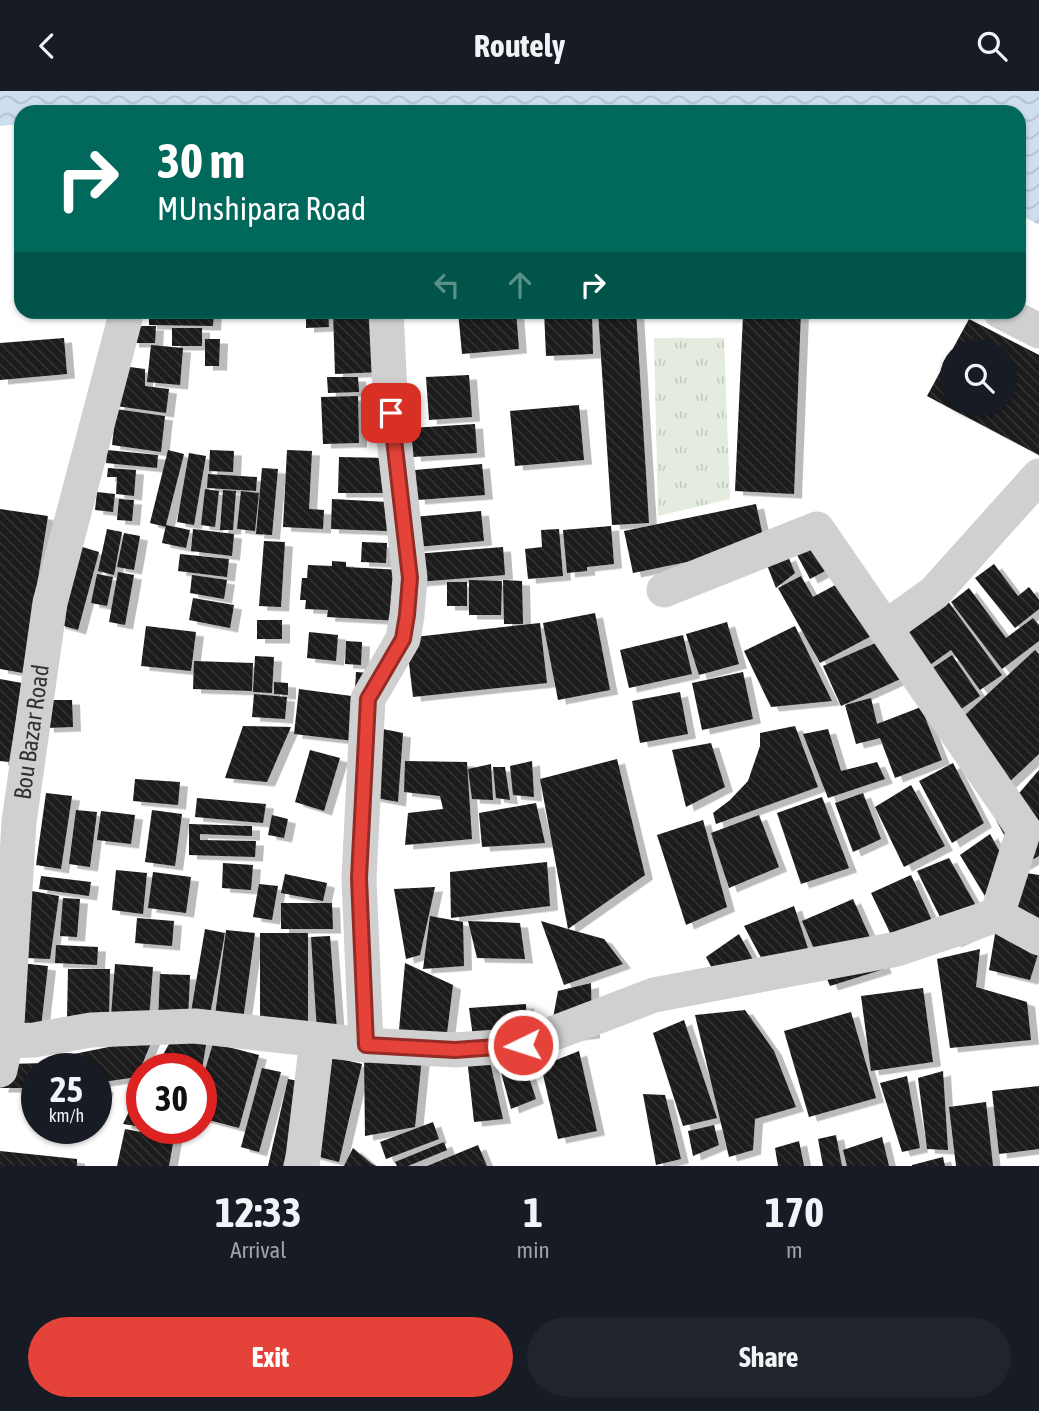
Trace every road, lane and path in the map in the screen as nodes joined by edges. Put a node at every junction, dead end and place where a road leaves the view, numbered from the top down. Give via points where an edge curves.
1 (125, 319) edge
2 (386, 319) edge
3 (1016, 319) edge
4 (1039, 331) edge
5 (1039, 476) edge
6 (664, 590) dead end
7 (885, 628) junction
8 (997, 915) junction
9 (1039, 937) edge
10 (317, 1040) junction
11 (366, 1045) junction
12 (3, 1055) edge
13 (302, 1166) edge

1 - 12 street, Bou Bazar Road via 50,603 19,822
2 - 11 street via 391,413 410,578 403,639 368,699 359,878
3 - 4 street
5 - 7 street via 934,593
6 - 7 street via 817,529
7 - 8 street via 1024,829
8 - 9 street
8 - 11 street via 897,949 654,995 523,1045 455,1050
10 - 11 street
10 - 12 street via 195,1026 91,1030 34,1039
10 - 13 street

